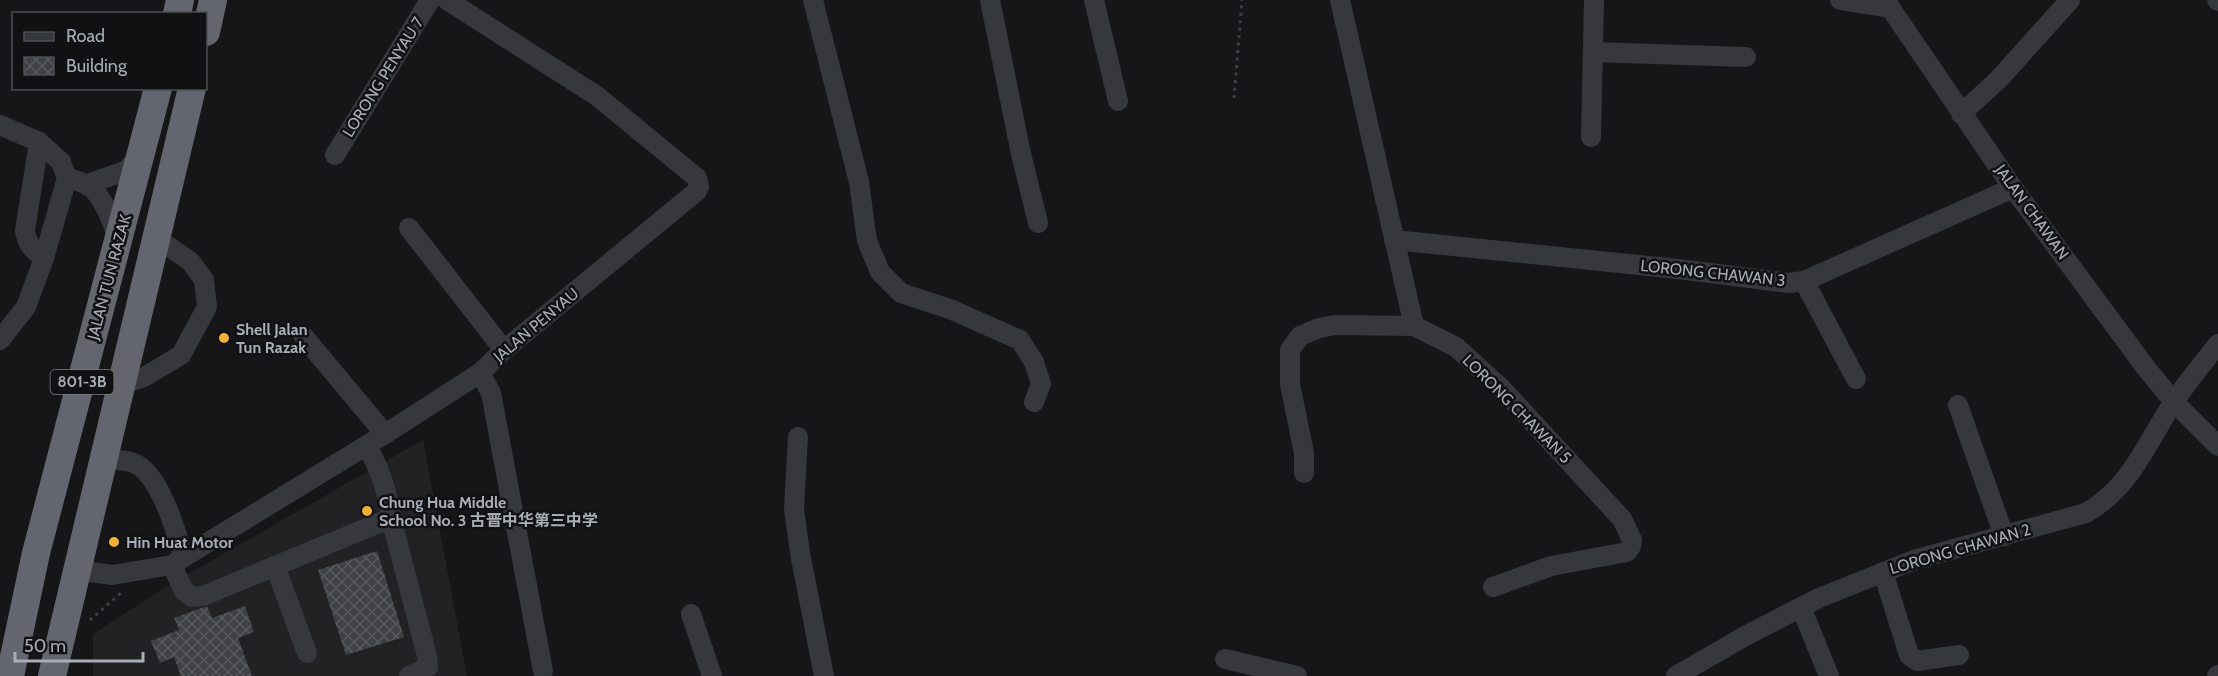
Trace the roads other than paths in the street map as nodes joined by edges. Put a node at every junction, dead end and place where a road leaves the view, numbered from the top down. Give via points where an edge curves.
1 (213, 0) edge
2 (430, 0) edge
3 (447, 0) edge
4 (813, 0) edge
5 (990, 0) edge
6 (1094, 0) edge
7 (1340, 0) edge
8 (1593, 0) edge
9 (1840, 0) edge
10 (2070, 0) edge
11 (1888, 4) edge
12 (207, 27) edge
13 (1593, 52) junction
14 (1746, 57) dead end
15 (157, 90) edge
16 (192, 90) edge
17 (1118, 101) dead end
18 (1961, 114) junction
19 (0, 125) edge
20 (1591, 137) dead end
21 (39, 142) junction
22 (335, 155) dead end
23 (140, 158) junction
24 (67, 178) junction
25 (88, 184) junction
26 (2013, 188) junction
27 (1038, 223) dead end
28 (409, 228) dead end
29 (156, 238) junction
30 (1394, 240) junction
31 (118, 242) junction
32 (44, 258) junction
33 (1804, 281) junction
34 (1414, 326) junction
35 (4, 328) edge
36 (304, 337) dead end
37 (2218, 344) edge
38 (504, 350) junction
39 (480, 373) junction
40 (1856, 378) dead end
41 (120, 386) junction
42 (1034, 402) dead end
43 (2174, 402) junction
44 (1958, 405) dead end
45 (385, 434) junction
46 (798, 437) dead end
47 (366, 446) junction
48 (2218, 446) edge
49 (104, 459) junction
50 (1304, 473) dead end
51 (391, 518) junction
52 (2004, 536) junction
53 (178, 561) junction
54 (275, 566) junction
55 (78, 570) junction
56 (1883, 572) junction
57 (1493, 586) dead end
58 (1802, 607) junction
59 (690, 614) dead end
60 (307, 653) dead end
61 (1959, 655) dead end
62 (1225, 659) dead end
63 (543, 671) dead end
64 (10, 676) edge
65 (52, 676) edge
66 (409, 676) edge
67 (712, 676) edge
68 (824, 676) edge
69 (1297, 676) edge
70 (1676, 676) edge
71 (1829, 676) edge

1 - 12 highway
2 - 22 street, LORONG PENYAU 7
3 - 38 street, JALAN PENYAU via 597,96 699,182 692,195
4 - 42 street via 859,182 867,241 880,272 901,293 950,309 1020,340 1034,362 1041,384
5 - 27 street
6 - 17 street
7 - 30 street
8 - 13 street
9 - 11 street, JALAN CHAWAN
10 - 18 street via 2006,72
11 - 18 street, JALAN CHAWAN
13 - 14 street
13 - 20 street
15 - 23 highway, JALAN TUN RAZAK / 801-3B
16 - 29 highway
18 - 26 street, JALAN CHAWAN
19 - 21 street
21 - 24 street via 61,162
21 - 32 street via 25,230 33,251
23 - 25 street via 125,171
23 - 31 highway, JALAN TUN RAZAK / 801-3B
24 - 25 street
24 - 32 street
25 - 31 street via 105,207
26 - 33 street, LORONG CHAWAN 3
26 - 43 street, JALAN CHAWAN
28 - 38 street
29 - 41 highway
29 - 41 street via 190,261 204,280 207,307 181,356
30 - 33 street, LORONG CHAWAN 3 via 1789,283
30 - 34 street
31 - 64 highway, JALAN TUN RAZAK / 801-3B via 36,554
32 - 35 street via 26,306
33 - 40 street
34 - 50 street, LORONG CHAWAN 5 via 1319,327 1300,336 1290,350 1290,384 1304,453
34 - 57 street, LORONG CHAWAN 5 via 1456,347 1503,390 1622,519 1632,540 1627,552 1551,566
36 - 45 street
37 - 43 street, LORONG CHAWAN 2
38 - 39 street, JALAN PENYAU
39 - 45 street, JALAN PENYAU
39 - 63 street via 491,393
41 - 49 highway
43 - 48 street, JALAN CHAWAN
43 - 52 street, LORONG CHAWAN 2 via 2131,474 2103,503 2086,513
44 - 52 street
45 - 47 street, JALAN PENYAU
46 - 68 street via 794,509
47 - 51 street via 388,495
47 - 53 street, JALAN PENYAU
49 - 53 street via 128,461 144,470 166,506
49 - 55 highway
51 - 54 street
51 - 66 street via 427,656 428,667
52 - 56 street, LORONG CHAWAN 2
53 - 54 street via 184,591 192,597
53 - 55 street, JALAN PENYAU via 112,575
54 - 60 street
55 - 65 highway
56 - 58 street, LORONG CHAWAN 2
56 - 61 street via 1909,655 1917,661
58 - 70 street, LORONG CHAWAN 2
58 - 71 street
59 - 67 street
62 - 69 street

